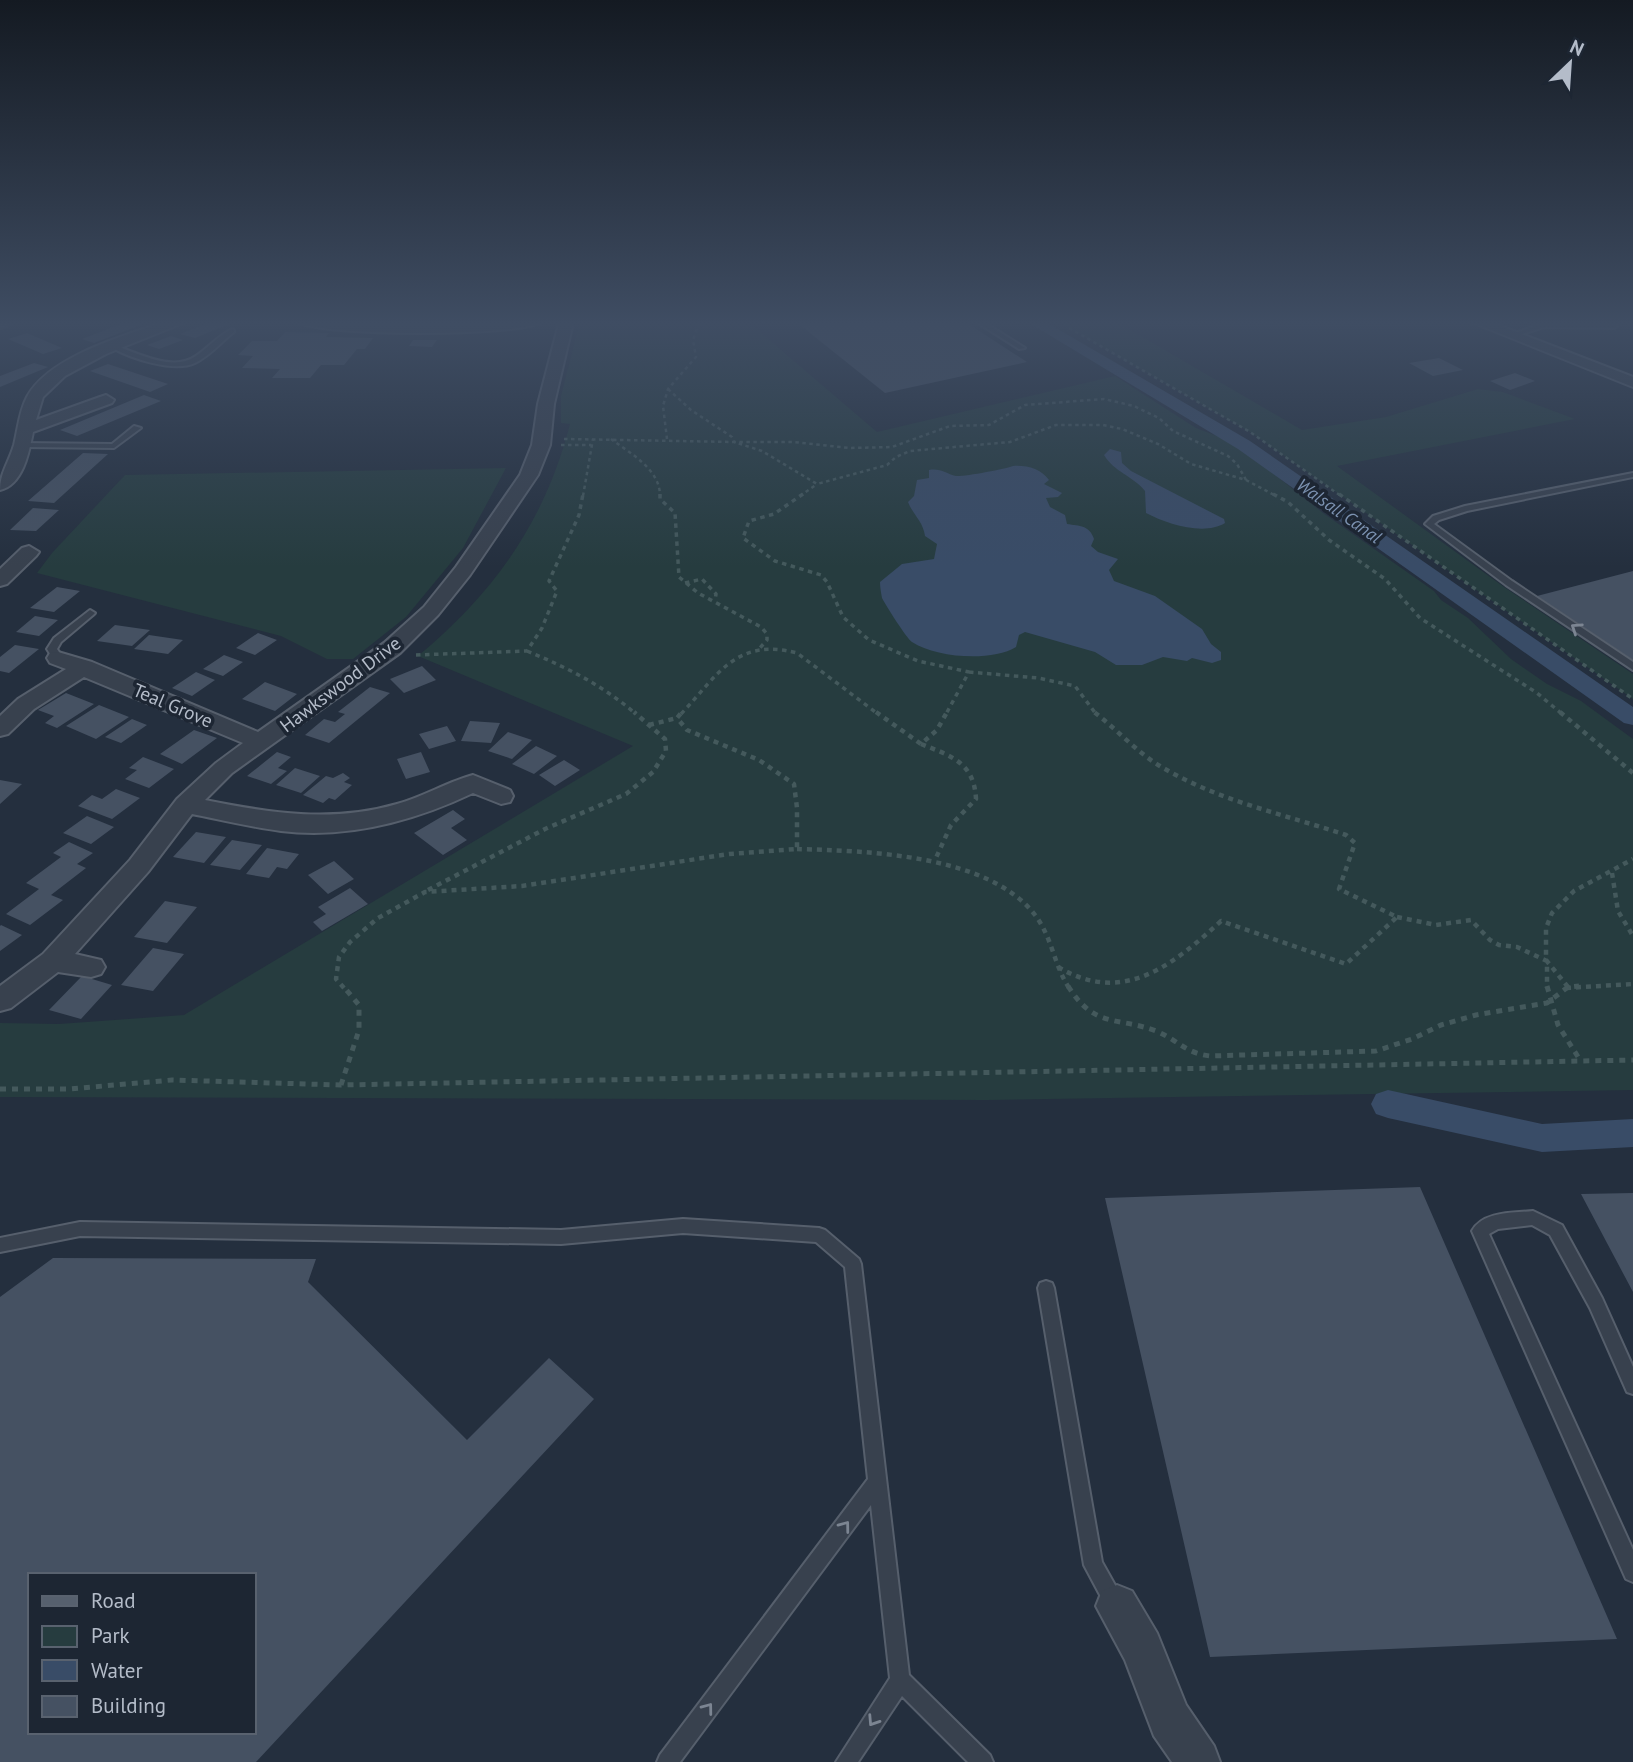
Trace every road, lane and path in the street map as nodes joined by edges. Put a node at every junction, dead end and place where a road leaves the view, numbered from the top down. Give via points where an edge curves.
1 (34, 403) edge
2 (99, 403) edge
3 (546, 403) edge
4 (664, 403) edge
5 (684, 403) edge
6 (1048, 403) edge
7 (1122, 403) edge
8 (1200, 403) edge
9 (137, 428) dead end
10 (24, 437) junction
11 (553, 439) dead end
12 (593, 439) junction
13 (610, 439) junction
14 (667, 439) junction
15 (734, 442) junction
16 (553, 445) dead end
17 (591, 445) junction
18 (1633, 475) edge
19 (1246, 480) junction
20 (817, 484) junction
21 (0, 485) edge
22 (1465, 509) joint
23 (29, 552) dead end
24 (0, 580) edge
25 (684, 584) junction
26 (715, 601) junction
27 (90, 613) dead end
28 (392, 649) junction
29 (759, 649) junction
30 (527, 651) junction
31 (58, 659) joint
32 (84, 667) junction
33 (1633, 667) edge
34 (969, 672) junction
35 (1633, 699) edge
36 (677, 719) junction
37 (649, 725) junction
38 (0, 729) edge
39 (261, 743) junction
40 (921, 744) junction
41 (1633, 773) edge
42 (500, 796) dead end
43 (186, 805) junction
44 (796, 849) junction
45 (1633, 859) edge
46 (936, 860) junction
47 (1612, 873) junction
48 (425, 891) junction
49 (1397, 917) junction
50 (1633, 936) edge
51 (53, 961) junction
52 (1547, 961) junction
53 (92, 967) dead end
54 (1058, 967) junction
55 (1633, 978) edge
56 (1623, 984) junction
57 (1633, 984) edge
58 (1568, 987) junction
59 (1, 1000) edge
60 (1547, 1003) junction
61 (1633, 1059) edge
62 (1580, 1061) junction
63 (341, 1085) junction
64 (0, 1089) edge
65 (0, 1245) edge
66 (1046, 1288) dead end
67 (1633, 1386) edge
68 (878, 1481) junction
69 (1633, 1572) edge
70 (1117, 1606) joint
71 (900, 1680) junction
72 (667, 1762) edge
73 (846, 1762) edge
74 (983, 1762) edge
75 (1198, 1762) edge

1 - 10 street
2 - 10 street
3 - 28 street, Hawkswood Drive via 541,444 528,475 455,581
4 - 14 path
5 - 15 path
6 - 15 path via 1025,405 989,425 950,426 892,447
7 - 19 path via 1228,456
8 - 35 path via 1250,432
9 - 10 lane via 114,446
10 - 21 street via 9,477
11 - 12 path
12 - 13 path
12 - 17 path
13 - 14 path
13 - 25 path via 652,471 660,484 660,499 675,513 678,577
14 - 15 path
15 - 20 path via 762,451
16 - 17 path
17 - 30 path via 579,515 549,581 557,591
18 - 22 lane
19 - 20 path via 1191,464 1122,429 1079,424 1056,425 999,444 910,451 887,465
19 - 41 path via 1288,502 1329,540 1385,579 1420,618 1537,693
20 - 34 path via 774,514 749,521 743,538 760,554 824,577 842,616 892,653
33 -> 22 lane via 1429,524
23 - 24 street
25 - 26 path
25 - 26 path via 702,579 716,594
26 - 29 path via 761,627 767,640
27 - 31 lane via 57,640 52,649
28 - 30 path via 418,656
28 - 39 street, Hawkswood Drive
29 - 36 path via 734,659
29 - 40 path via 797,653
30 - 37 path via 578,672
31 - 32 street, Teal Grove
32 - 38 street via 26,704
32 - 39 street, Teal Grove
34 - 40 path via 937,730
34 - 49 path via 1075,686 1093,712 1164,769 1206,789 1346,835 1355,843 1339,889
36 - 37 path
36 - 44 path via 687,730 759,760 794,784 799,802
37 - 48 path via 665,739 666,751 653,772 625,794
39 - 43 street, Hawkswood Drive via 224,768
40 - 46 path via 967,767 977,783 975,799 953,821
42 - 43 street via 470,772 404,812 367,821 297,824
43 - 51 street, Hawkswood Drive via 139,866
44 - 46 path via 885,851
44 - 48 path via 729,854 522,886
45 - 47 path
46 - 54 path via 987,880 1028,908 1052,943
47 - 50 path via 1618,911
47 - 52 path via 1574,891 1548,916
48 - 63 path via 378,918 339,957 336,979 359,1004 359,1030
49 - 52 path via 1416,917 1433,925 1471,920 1499,945 1517,947
49 - 54 path via 1346,964 1222,921 1158,970 1112,985 1073,976
51 - 53 street
51 - 59 street, Hawkswood Drive
52 - 58 path
52 - 60 path
54 - 60 path via 1081,1006 1102,1021 1153,1030 1190,1052 1210,1056 1376,1051 1476,1015
55 - 56 path
56 - 57 path
56 - 58 path
58 - 60 path
60 - 62 path via 1558,1030
61 - 62 path
62 - 63 path
63 - 64 path via 172,1080 69,1089
65 - 68 lane via 80,1229 561,1237 683,1226 819,1236 853,1264
66 - 70 lane via 1093,1565
67 - 69 lane via 1596,1303 1556,1230 1533,1218 1495,1222 1480,1231
68 - 71 lane
72 -> 68 lane
70 - 75 street via 1142,1648 1170,1720
71 -> 73 lane
71 - 74 lane

